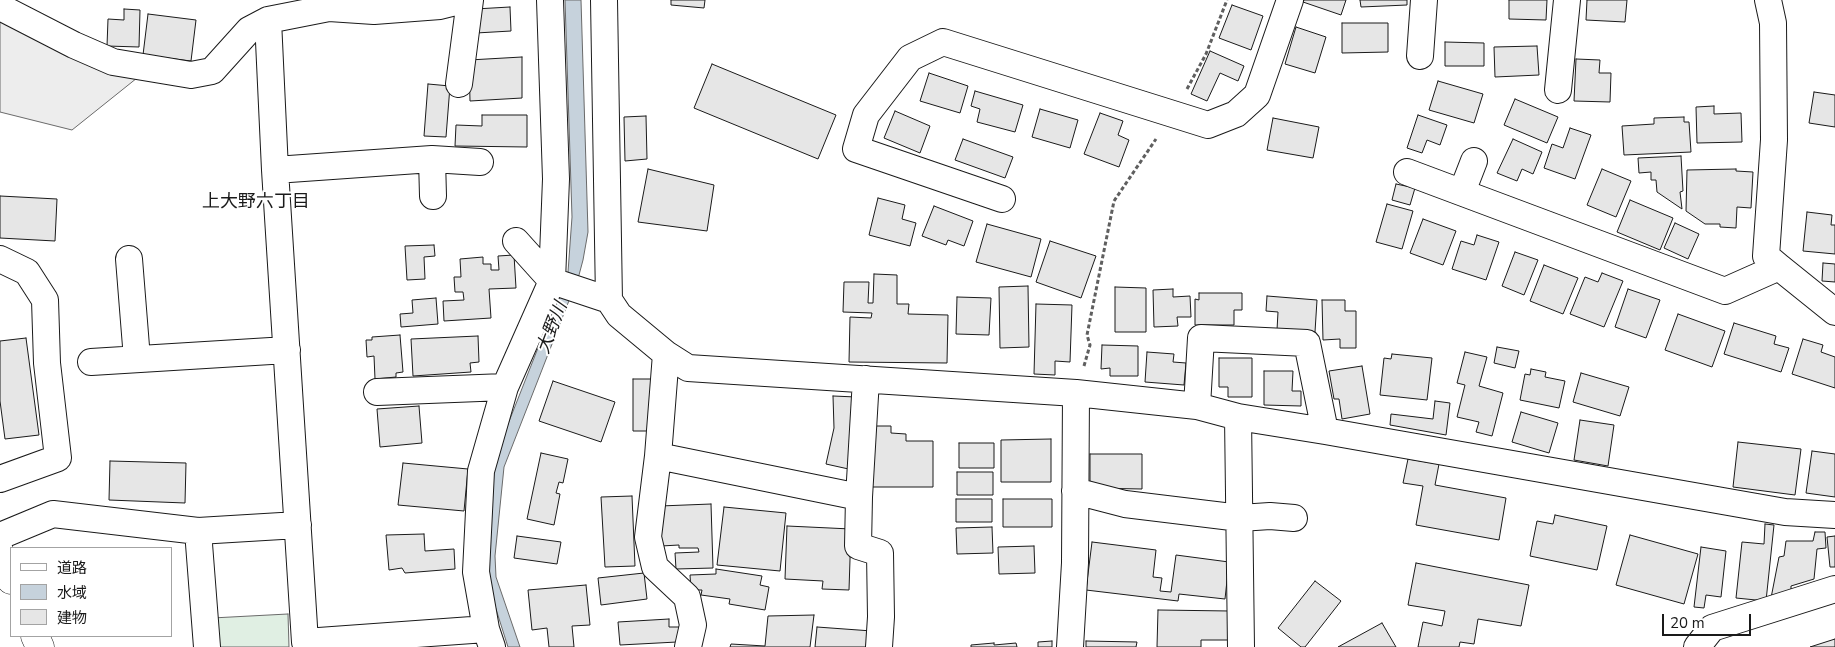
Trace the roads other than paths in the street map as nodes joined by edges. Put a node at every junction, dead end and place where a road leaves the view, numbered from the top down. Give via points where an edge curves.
1 (464, 0) edge
2 (470, 0) edge
3 (550, 0) edge
4 (604, 0) edge
5 (1290, 0) edge
6 (1424, 0) edge
7 (1567, 0) edge
8 (1768, 0) edge
9 (0, 7) edge
10 (268, 20) junction
11 (1420, 56) dead end
12 (459, 84) dead end
13 (1558, 90) dead end
14 (432, 159) junction
15 (1474, 161) dead end
16 (480, 162) dead end
17 (275, 170) junction
18 (1407, 172) dead end
19 (1462, 192) junction
20 (433, 196) dead end
21 (1002, 199) dead end
22 (516, 241) dead end
23 (0, 258) edge
24 (129, 259) dead end
25 (1779, 267) junction
26 (552, 281) junction
27 (597, 295) junction
28 (1835, 312) edge
29 (286, 350) junction
30 (666, 354) junction
31 (137, 359) junction
32 (91, 362) dead end
33 (866, 379) junction
34 (506, 387) junction
35 (377, 392) dead end
36 (1076, 393) junction
37 (1197, 406) junction
38 (1238, 417) junction
39 (1326, 431) junction
40 (658, 456) junction
41 (0, 479) edge
42 (1075, 491) junction
43 (859, 497) junction
44 (1835, 515) edge
45 (1240, 518) junction
46 (1294, 518) dead end
47 (298, 526) junction
48 (198, 531) junction
49 (0, 536) edge
50 (0, 553) edge
51 (10, 578) edge
52 (1835, 589) edge
53 (489, 638) edge
54 (207, 647) edge
55 (688, 647) edge
56 (878, 647) edge
57 (1070, 647) edge
58 (1241, 647) edge
59 (1697, 647) edge

1 - 10 street via 440,6 374,11 329,8
2 - 12 street
3 - 26 street via 556,179
4 - 27 street
5 - 21 street via 1257,95 1236,114 1208,125 943,42 910,58 866,115 856,149
6 - 11 street
7 - 13 street
8 - 25 street via 1773,23 1774,140 1766,256
9 - 10 street via 113,62 191,76 212,71 249,30
10 - 17 street
14 - 16 street
14 - 17 street
14 - 20 street
15 - 19 street
17 - 29 street
18 - 19 street
19 - 25 street via 1725,291
22 - 26 street
23 - 41 street via 27,272 45,300 47,363 58,458
24 - 31 street
25 - 28 street
26 - 27 street
26 - 34 street
27 - 30 street
29 - 31 street
29 - 47 street
30 - 33 street via 688,368
30 - 40 street
31 - 32 street
33 - 36 street
33 - 43 street
34 - 35 street
34 - 53 street via 481,471 476,572
36 - 37 street
36 - 42 street
37 - 38 street
37 - 39 street via 1201,338 1307,343
38 - 39 street
38 - 45 street
39 - 44 street via 1785,512
40 - 43 street
40 - 55 street via 648,537 655,567 687,597 693,625
42 - 45 street via 1124,504
42 - 57 street
43 - 56 street via 858,546 880,553
45 - 46 street
45 - 58 street
47 - 48 street
47 - 53 street via 305,642
48 - 49 street via 53,514
48 - 54 street
50 - 51 street
52 - 59 street via 1712,628

